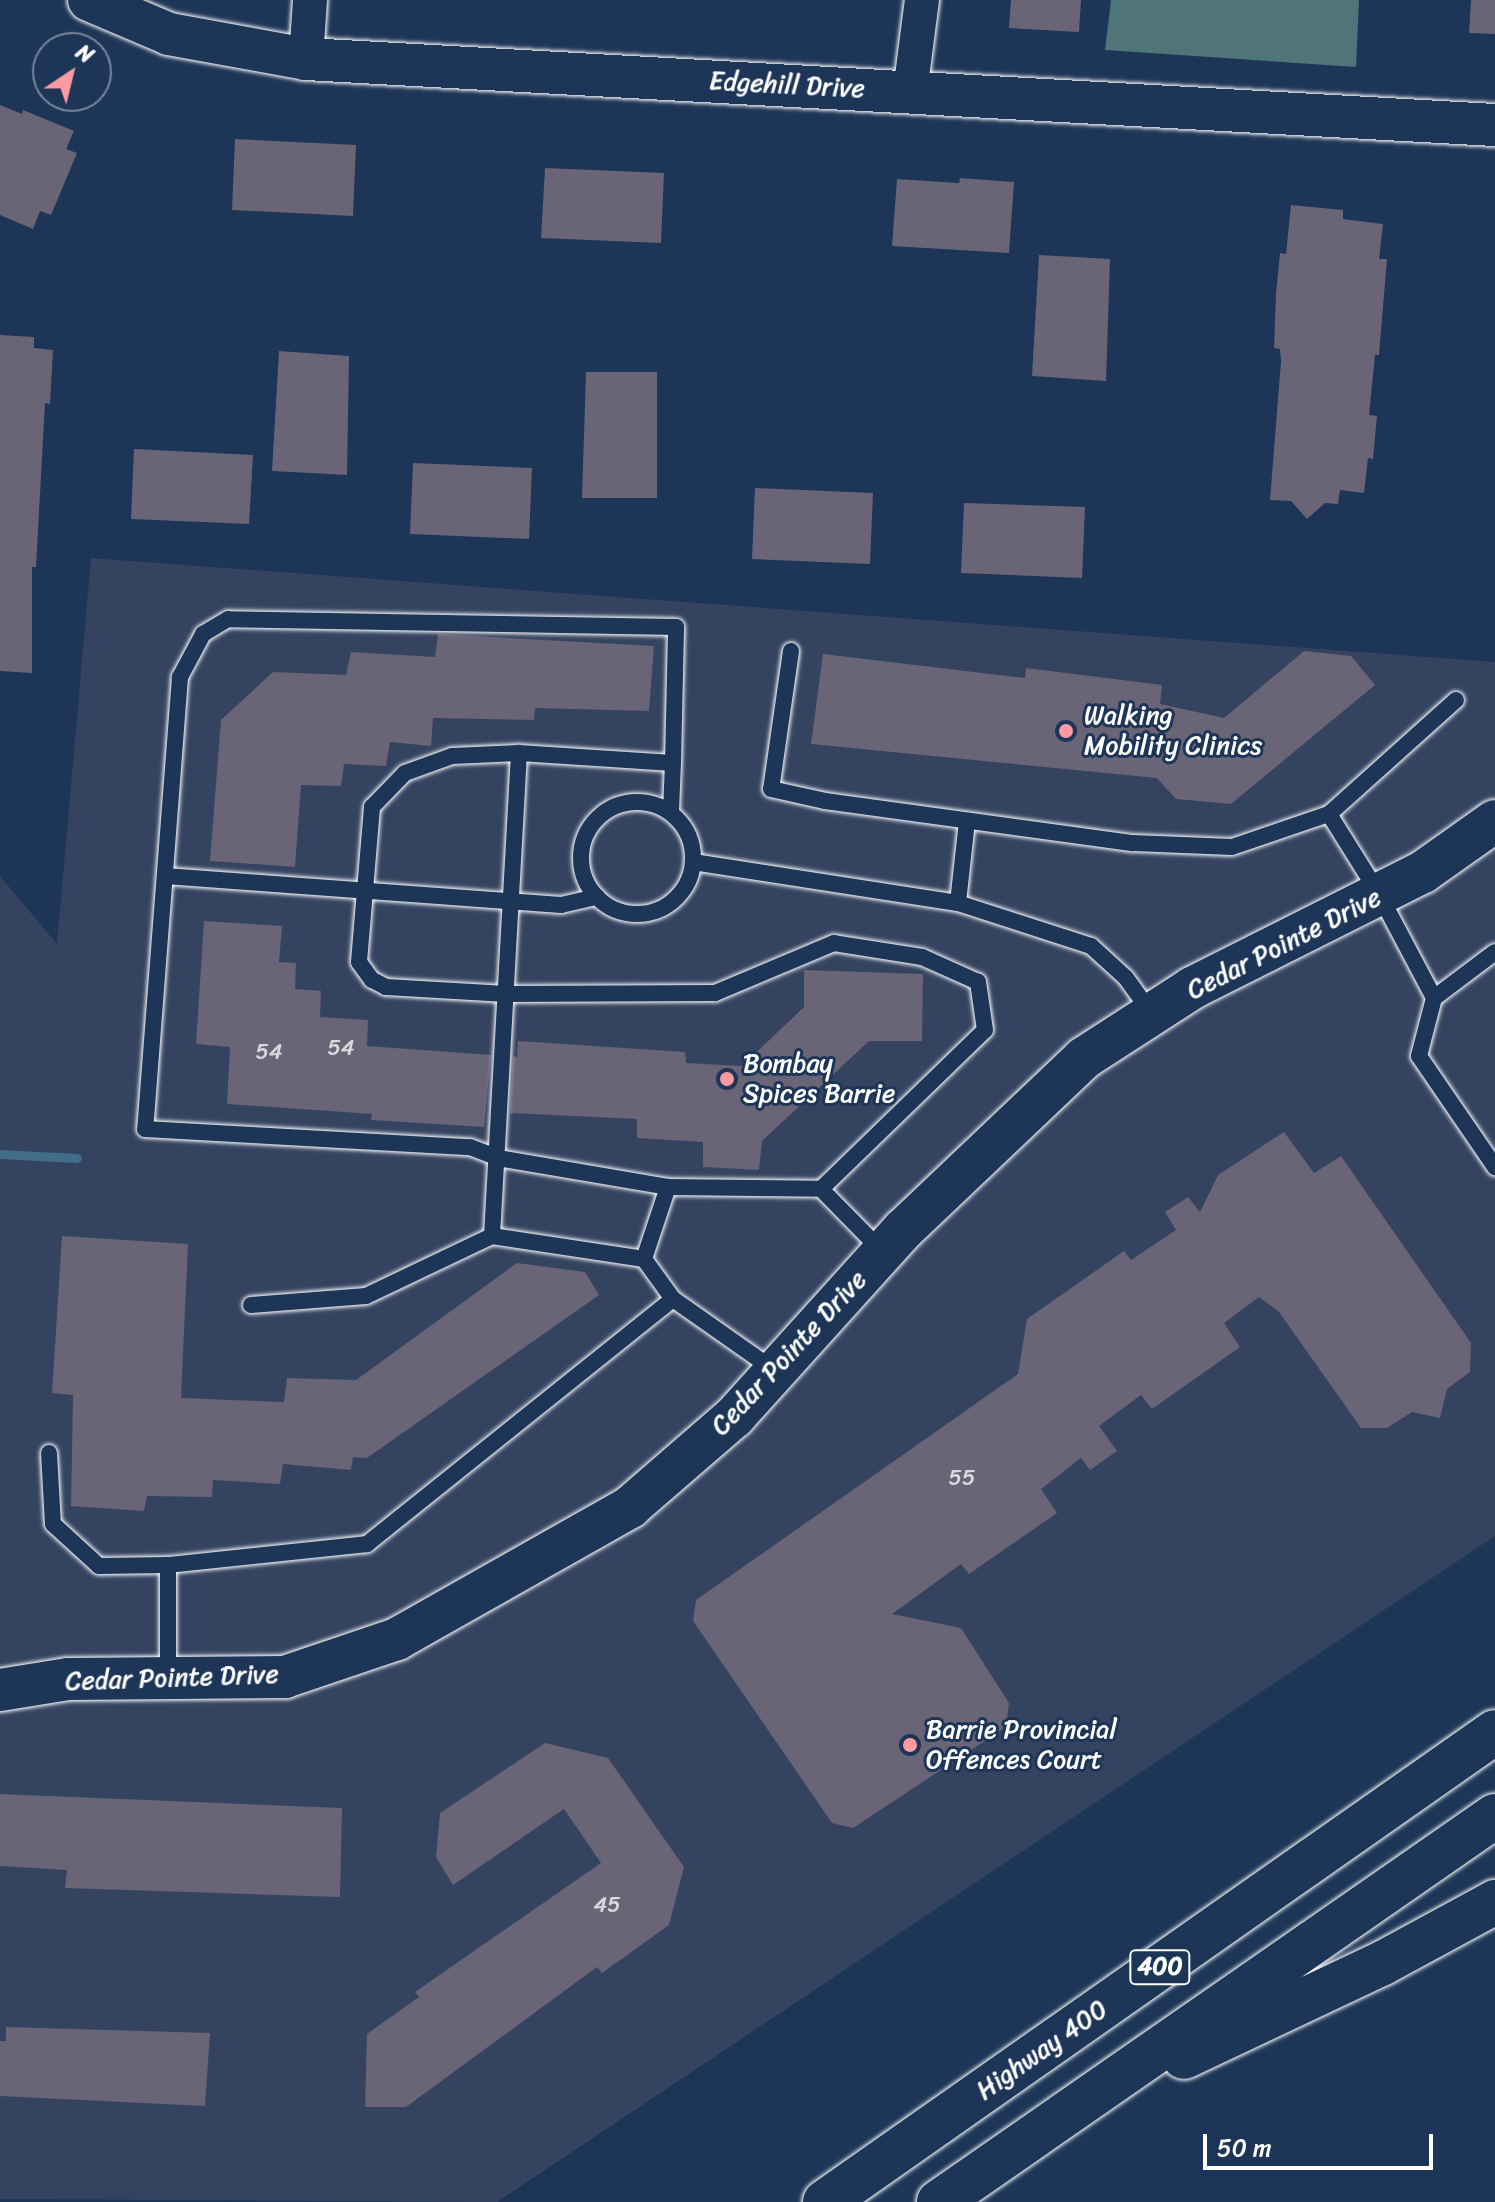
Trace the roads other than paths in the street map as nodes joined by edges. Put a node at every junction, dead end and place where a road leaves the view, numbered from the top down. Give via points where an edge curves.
1 (89, 0) edge
2 (310, 0) edge
3 (922, 0) edge
4 (306, 59) junction
5 (910, 92) junction
6 (1495, 125) edge
7 (791, 651) dead end
8 (1456, 700) dead end
9 (519, 753) junction
10 (673, 763) junction
11 (671, 812) junction
12 (1329, 814) junction
13 (967, 821) junction
14 (1495, 821) edge
15 (693, 862) junction
16 (165, 876) junction
17 (365, 891) junction
18 (1379, 894) junction
19 (597, 897) junction
20 (511, 902) junction
21 (958, 903) junction
22 (1495, 952) edge
23 (506, 994) junction
24 (1434, 998) junction
25 (1152, 1014) junction
26 (498, 1158) junction
27 (1495, 1167) edge
28 (668, 1187) junction
29 (821, 1189) junction
30 (492, 1236) junction
31 (883, 1252) junction
32 (644, 1259) junction
33 (673, 1299) junction
34 (251, 1305) dead end
35 (775, 1371) junction
36 (49, 1453) dead end
37 (168, 1565) junction
38 (168, 1678) junction
39 (0, 1690) edge
40 (1495, 1732) edge
41 (1495, 1816) edge
42 (1495, 1902) edge
43 (1070, 2111) junction
44 (825, 2202) edge
45 (939, 2202) edge

1 - 4 street, Edgehill Drive via 169,34
2 - 4 street
3 - 5 street
4 - 5 street, Edgehill Drive
5 - 6 street, Edgehill Drive
7 - 13 lane via 771,789
8 - 12 lane
9 - 10 lane
9 - 17 lane via 452,756 405,773 372,807
9 - 20 lane
10 - 11 lane
10 - 16 lane via 676,627 228,619 203,634 180,677
11 - 15 lane via 684,826
11 - 19 lane via 635,801 600,814 588,828 581,855 586,882
12 - 13 lane via 1232,847 1133,843
12 - 18 lane
13 - 21 lane
14 - 18 street, Cedar Pointe Drive via 1423,872
15 - 19 lane via 679,896 665,907 629,914
15 - 21 lane
16 - 17 lane
16 - 26 lane via 145,1129 470,1147
17 - 20 lane
17 - 23 lane via 359,962 372,980 386,987
18 - 24 lane
18 - 25 street, Cedar Pointe Drive via 1192,988
19 - 20 lane via 561,905
20 - 23 lane
21 - 25 lane via 1091,946 1126,978
22 - 24 lane
23 - 26 lane
23 - 29 lane via 715,993 834,943 922,957 978,982 985,1030
24 - 27 lane via 1419,1056
25 - 31 street, Cedar Pointe Drive via 1084,1058
26 - 28 lane
26 - 30 lane
28 - 29 lane
28 - 32 lane
29 - 31 lane
30 - 32 lane
30 - 34 lane via 366,1296
31 - 35 street, Cedar Pointe Drive
32 - 33 lane
33 - 35 lane
33 - 37 lane via 367,1544
35 - 38 street, Cedar Pointe Drive via 734,1417 630,1507 397,1639 285,1677
36 - 37 lane via 53,1524 99,1566
37 - 38 lane
38 - 39 street, Cedar Pointe Drive via 68,1679
40 - 44 highway, Highway 400 / 400
41 - 43 highway, 400
42 - 43 highway via 1381,1964
43 - 45 highway, 400

